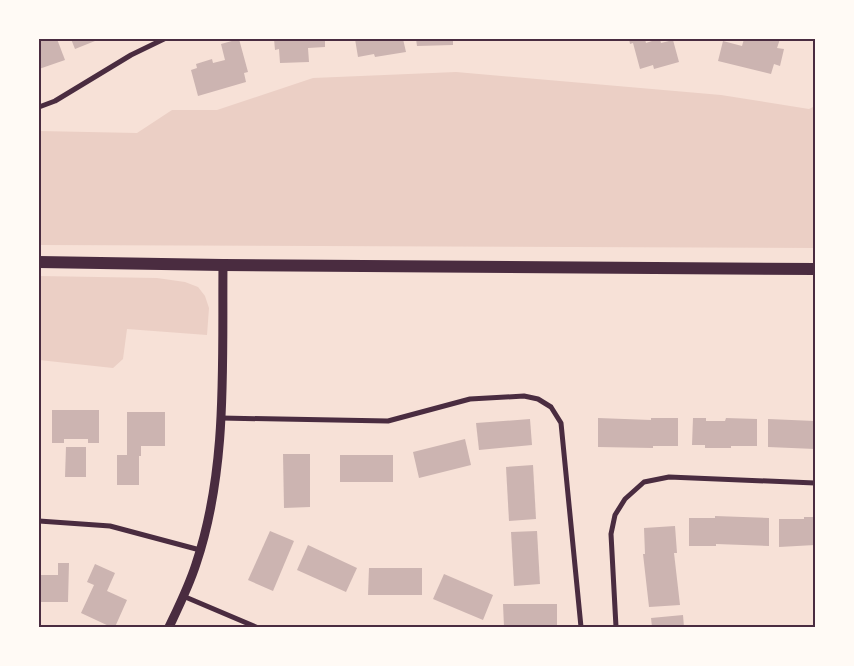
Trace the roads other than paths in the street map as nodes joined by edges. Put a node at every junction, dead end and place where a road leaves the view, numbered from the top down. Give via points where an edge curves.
1 (164, 39) edge
2 (39, 108) edge
3 (39, 262) edge
4 (223, 265) junction
5 (815, 269) edge
6 (221, 418) junction
7 (815, 483) edge
8 (39, 521) edge
9 (200, 550) junction
10 (183, 596) junction
11 (169, 627) edge
12 (256, 627) edge
13 (581, 627) edge
14 (616, 627) edge

1 - 2 street
3 - 4 main road
4 - 5 main road
4 - 6 street
6 - 9 street via 214,485
6 - 13 street via 388,421 470,399 524,396 538,399 551,407 561,423
7 - 14 street via 668,477 644,482 624,499 615,515 611,534
8 - 9 street via 110,526
9 - 10 street
10 - 11 street
10 - 12 street

